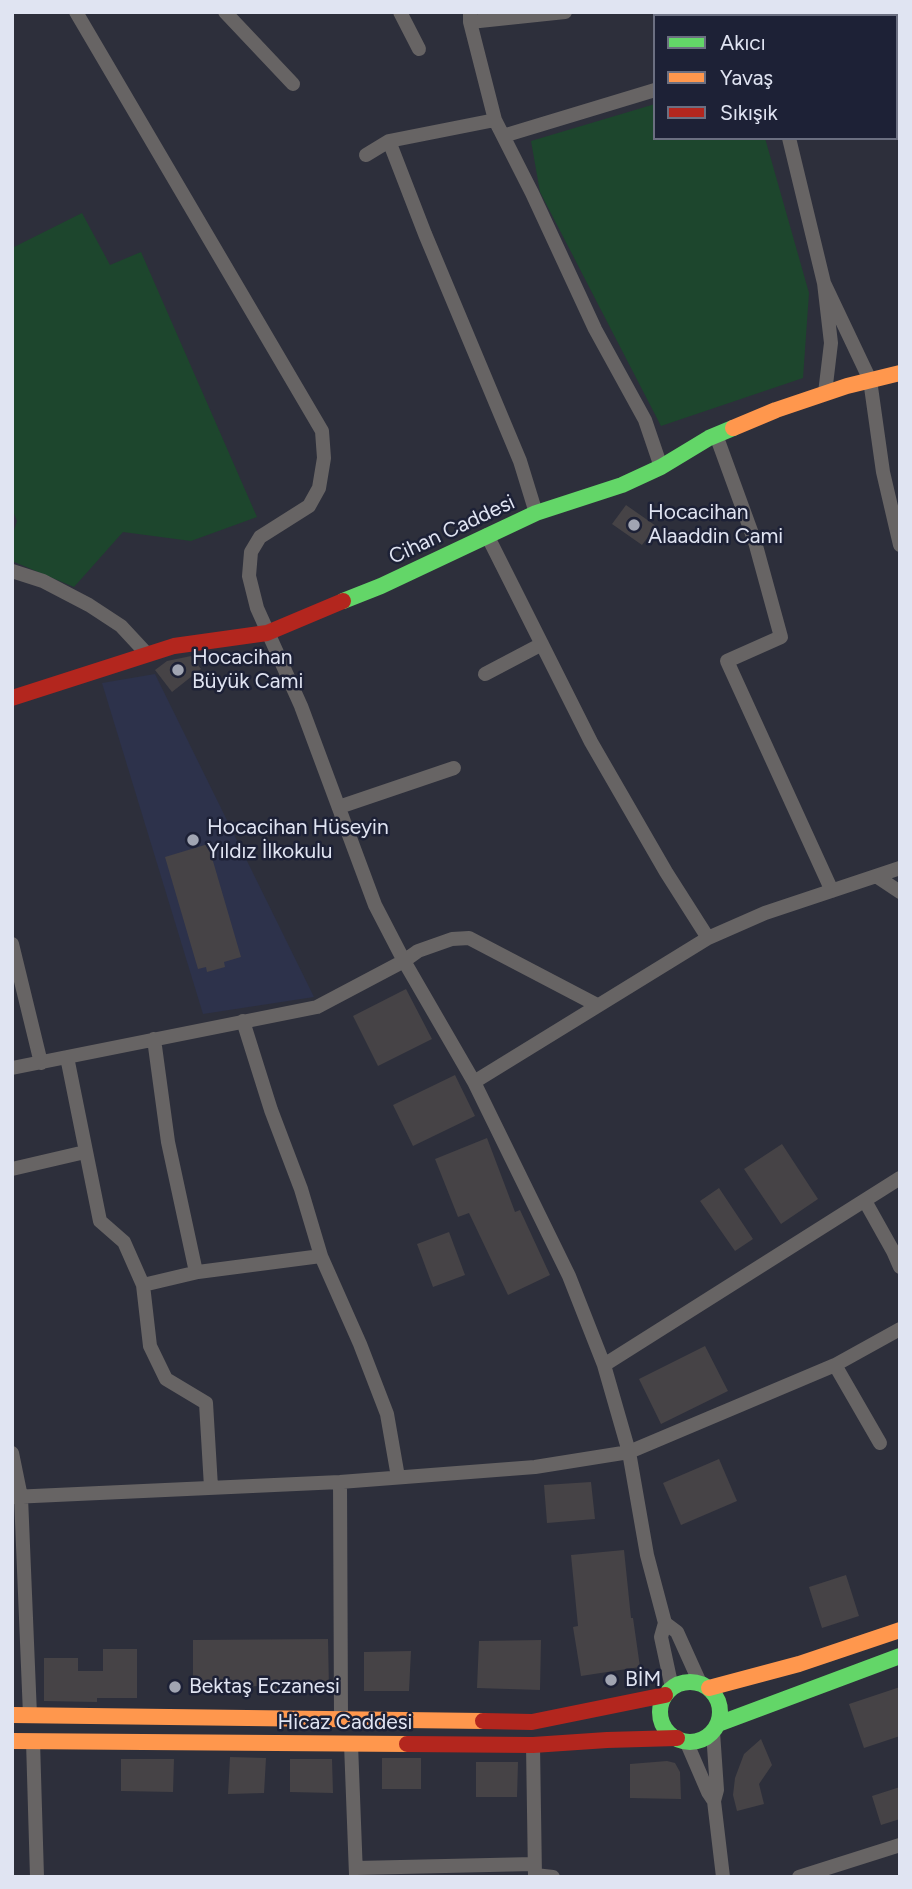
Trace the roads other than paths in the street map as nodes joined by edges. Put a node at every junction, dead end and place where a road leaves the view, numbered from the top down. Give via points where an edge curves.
1 (76, 12) edge
2 (225, 12) edge
3 (400, 12) edge
4 (556, 13) edge
5 (470, 17) edge
6 (419, 49) dead end
7 (293, 84) dead end
8 (653, 91) edge
9 (495, 120) junction
10 (503, 136) junction
11 (789, 140) edge
12 (389, 141) junction
13 (366, 155) dead end
14 (824, 283) junction
15 (900, 373) edge
16 (870, 380) junction
17 (825, 393) junction
18 (716, 435) junction
19 (661, 467) junction
20 (536, 513) junction
21 (487, 535) junction
22 (900, 545) edge
23 (12, 571) edge
24 (267, 633) junction
25 (542, 644) junction
26 (147, 654) junction
27 (485, 674) dead end
28 (12, 698) edge
29 (454, 768) dead end
30 (339, 807) junction
31 (900, 867) edge
32 (876, 876) junction
33 (832, 891) junction
34 (900, 892) edge
35 (708, 938) junction
36 (12, 944) edge
37 (404, 961) junction
38 (597, 1005) junction
39 (243, 1021) junction
40 (154, 1039) junction
41 (67, 1057) junction
42 (41, 1063) junction
43 (12, 1068) edge
44 (474, 1082) junction
45 (85, 1152) junction
46 (12, 1169) edge
47 (900, 1178) edge
48 (864, 1201) junction
49 (321, 1255) junction
50 (900, 1267) edge
51 (196, 1272) junction
52 (143, 1285) junction
53 (900, 1329) edge
54 (604, 1365) junction
55 (835, 1365) junction
56 (880, 1443) dead end
57 (629, 1452) junction
58 (12, 1453) edge
59 (398, 1477) junction
60 (340, 1482) junction
61 (211, 1487) junction
62 (16, 1497) edge
63 (665, 1623) junction
64 (900, 1630) edge
65 (900, 1656) edge
66 (704, 1686) junction
67 (668, 1692) junction
68 (12, 1714) edge
69 (30, 1715) junction
70 (341, 1719) junction
71 (715, 1728) junction
72 (681, 1740) junction
73 (12, 1741) edge
74 (33, 1741) junction
75 (351, 1744) junction
76 (533, 1745) junction
77 (714, 1801) junction
78 (900, 1844) edge
79 (356, 1872) edge
80 (534, 1872) edge
81 (37, 1877) edge
82 (553, 1877) edge
83 (723, 1877) edge
84 (799, 1877) edge

1 - 24 street via 322,431 319,488 309,506 260,537 251,552 249,576
2 - 7 street
3 - 6 street
4 - 5 street
5 - 9 street
8 - 10 street
9 - 10 street
9 - 12 street
10 - 19 street via 595,329 645,420
11 - 14 street
12 - 13 street
12 - 20 street via 520,461
14 - 16 street
14 - 17 street via 831,343
15 - 16 main road, Cihan Caddesi
16 - 17 main road, Cihan Caddesi
16 - 22 street via 883,472
17 - 18 main road, Cihan Caddesi
18 - 19 main road, Cihan Caddesi
18 - 33 street via 755,542 781,637 727,661
19 - 20 main road, Cihan Caddesi
20 - 21 main road, Cihan Caddesi
21 - 24 main road, Cihan Caddesi
21 - 25 street
23 - 26 street via 43,580 89,605 121,626
24 - 26 main road, Cihan Caddesi
24 - 30 street via 301,706
25 - 27 street
25 - 35 street via 591,742
26 - 28 main road, Cihan Caddesi
29 - 30 street
30 - 37 street via 375,905
31 - 32 street
32 - 33 street
32 - 34 street
33 - 35 street
35 - 38 street
36 - 42 street
37 - 38 street via 418,951 469,938
37 - 39 street via 317,1007
37 - 44 street
38 - 44 street
39 - 40 street
39 - 49 street
40 - 41 street
40 - 51 street via 168,1142
41 - 42 street
41 - 45 street
42 - 43 street
44 - 54 street via 569,1276
45 - 46 street
45 - 52 street via 100,1221 124,1242
47 - 48 street
48 - 50 street
48 - 54 street
49 - 51 street
49 - 59 street via 387,1414
51 - 52 street
52 - 61 street via 150,1346 166,1379 206,1403
53 - 55 street
54 - 57 street
55 - 56 street
55 - 57 street
57 - 59 street via 536,1467
57 - 63 street via 647,1555
58 - 62 street
59 - 60 street
60 - 61 street
60 - 70 street
61 - 62 street
62 - 69 street
63 - 66 street via 677,1632
63 - 67 street via 661,1637
64 - 66 main road via 799,1664
65 - 71 main road
66 - 67 main road via 680,1683
66 - 71 main road via 719,1704
67 - 70 main road, Hicaz Caddesi via 532,1722
67 - 72 main road via 660,1714 669,1732
68 - 69 main road, Hicaz Caddesi
69 - 70 main road, Hicaz Caddesi
71 - 72 main road via 705,1738
71 - 77 street
72 - 76 main road, Hicaz Caddesi
72 - 77 street
73 - 74 main road, Hicaz Caddesi
74 - 75 main road, Hicaz Caddesi
74 - 81 street
75 - 76 main road, Hicaz Caddesi
75 - 79 street
76 - 80 street
77 - 83 street
78 - 84 street
79 - 80 street
80 - 82 street

